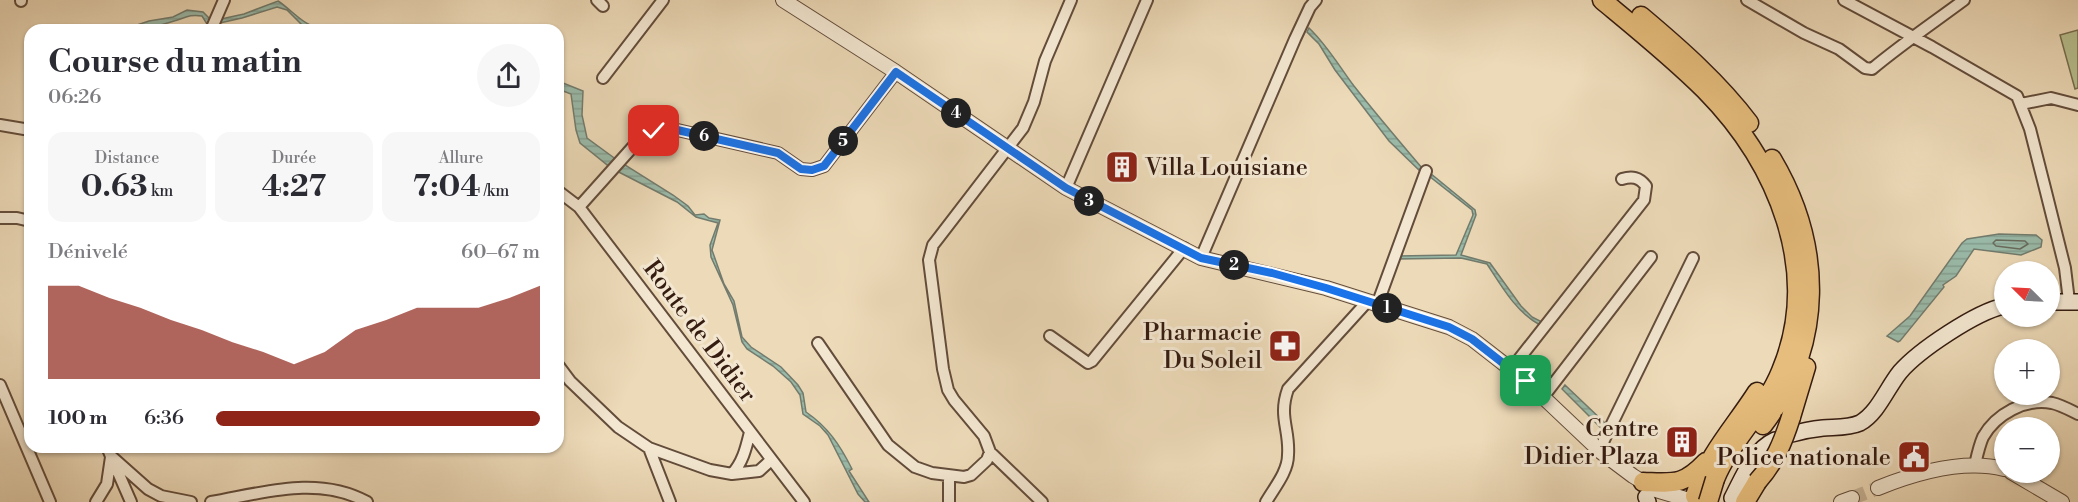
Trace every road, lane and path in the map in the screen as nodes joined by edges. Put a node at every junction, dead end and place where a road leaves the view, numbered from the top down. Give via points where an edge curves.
1 (224, 0) edge
2 (663, 0) edge
3 (783, 0) edge
4 (1071, 0) edge
5 (1147, 0) edge
6 (1316, 0) edge
7 (1602, 0) edge
8 (1621, 0) edge
9 (1747, 0) edge
10 (1844, 0) edge
11 (1964, 0) edge
12 (798, 4) edge
13 (214, 24) edge
14 (1911, 37) junction
15 (896, 72) junction
16 (603, 78) dead end
17 (2021, 104) junction
18 (2078, 105) edge
19 (0, 125) edge
20 (24, 129) edge
21 (1008, 148) junction
22 (1426, 171) dead end
23 (1622, 179) dead end
24 (1066, 188) junction
25 (564, 196) edge
26 (579, 207) junction
27 (0, 219) edge
28 (24, 220) edge
29 (1801, 224) junction
30 (1793, 244) junction
31 (1184, 248) junction
32 (1651, 256) dead end
33 (1201, 258) junction
34 (1693, 258) dead end
35 (2074, 302) edge
36 (1372, 303) junction
37 (1994, 308) edge
38 (1050, 336) dead end
39 (818, 343) dead end
40 (1512, 368) junction
41 (564, 373) edge
42 (0, 385) edge
43 (1551, 388) junction
44 (2078, 414) edge
45 (1792, 425) junction
46 (750, 432) junction
47 (1775, 440) dead end
48 (24, 441) edge
49 (649, 448) junction
50 (990, 452) junction
51 (1601, 452) junction
52 (29, 453) edge
53 (109, 453) edge
54 (109, 453) edge
55 (110, 453) edge
56 (1711, 457) junction
57 (771, 460) junction
58 (1975, 465) junction
59 (1994, 468) edge
60 (732, 474) junction
61 (949, 476) junction
62 (2030, 483) edge
63 (1878, 488) tunnel mouth
64 (1645, 492) edge
65 (1729, 494) edge
66 (1697, 499) edge
67 (50, 502) edge
68 (96, 502) edge
69 (131, 502) edge
70 (191, 502) edge
71 (211, 502) edge
72 (367, 502) edge
73 (670, 502) edge
74 (804, 502) edge
75 (949, 502) edge
76 (1042, 502) edge
77 (1266, 502) edge
78 (2062, 502) edge

1 - 13 street
2 - 16 street
3 - 12 street
4 - 21 street via 1023,128
5 - 24 street
6 - 33 street via 1294,39
7 - 30 highway via 1705,90 1741,132 1772,183
8 - 29 highway via 1731,101 1784,179
9 - 14 street via 1839,49 1865,68 1872,69
10 - 14 street
11 - 14 street
12 - 15 street
14 - 17 street via 2014,94
15 - 21 street
15 - 26 street via 824,166 801,169 778,153 673,129 654,131 639,140
17 - 18 street via 2051,98
17 - 35 street
19 - 20 street
21 - 24 street
21 - 50 street via 933,245 929,260 948,390 984,436
22 - 36 street
23 - 40 street via 1643,181 1644,200
24 - 31 street
25 - 26 street, Route de Didier
26 - 46 street, Route de Didier
27 - 28 street
29 - 45 highway via 1817,279 1818,307
29 - 65 highway via 1809,268 1810,310 1802,349 1776,409 1735,464
30 - 56 highway via 1788,299 1774,357 1762,384
30 - 65 highway via 1797,307 1788,352 1765,402 1721,465
31 - 33 street
31 - 38 street via 1092,361 1088,363
32 - 43 street
33 - 36 street via 1272,273
34 - 51 street
36 - 40 street via 1449,327
36 - 77 street via 1288,389 1282,405 1288,455 1285,470
37 - 45 main road via 1921,353 1900,372 1862,422 1821,428
39 - 61 street via 888,445 915,467
40 - 43 street
41 - 49 street via 618,427
42 - 48 street
43 - 51 street
44 - 58 street via 2050,403 2012,409 1984,436
45 - 65 highway, bridge via 1782,447 1747,496
46 - 57 street, Route de Didier
46 - 60 street via 739,466
47 - 65 main road via 1758,454
49 - 60 street
49 - 73 street
50 - 61 street via 971,475
50 - 76 street
51 - 64 street
52 - 67 street
53 - 68 street via 107,484
54 - 69 street
55 - 70 street via 148,489
56 - 64 highway via 1693,475
56 - 66 highway
57 - 60 street via 759,471
57 - 74 street, Route de Didier
58 - 59 street
58 - 63 street via 1907,476
61 - 75 street
62 - 78 street
64 - 66 street via 1656,490
65 - 66 highway, bridge
71 - 72 street via 312,487 354,495

